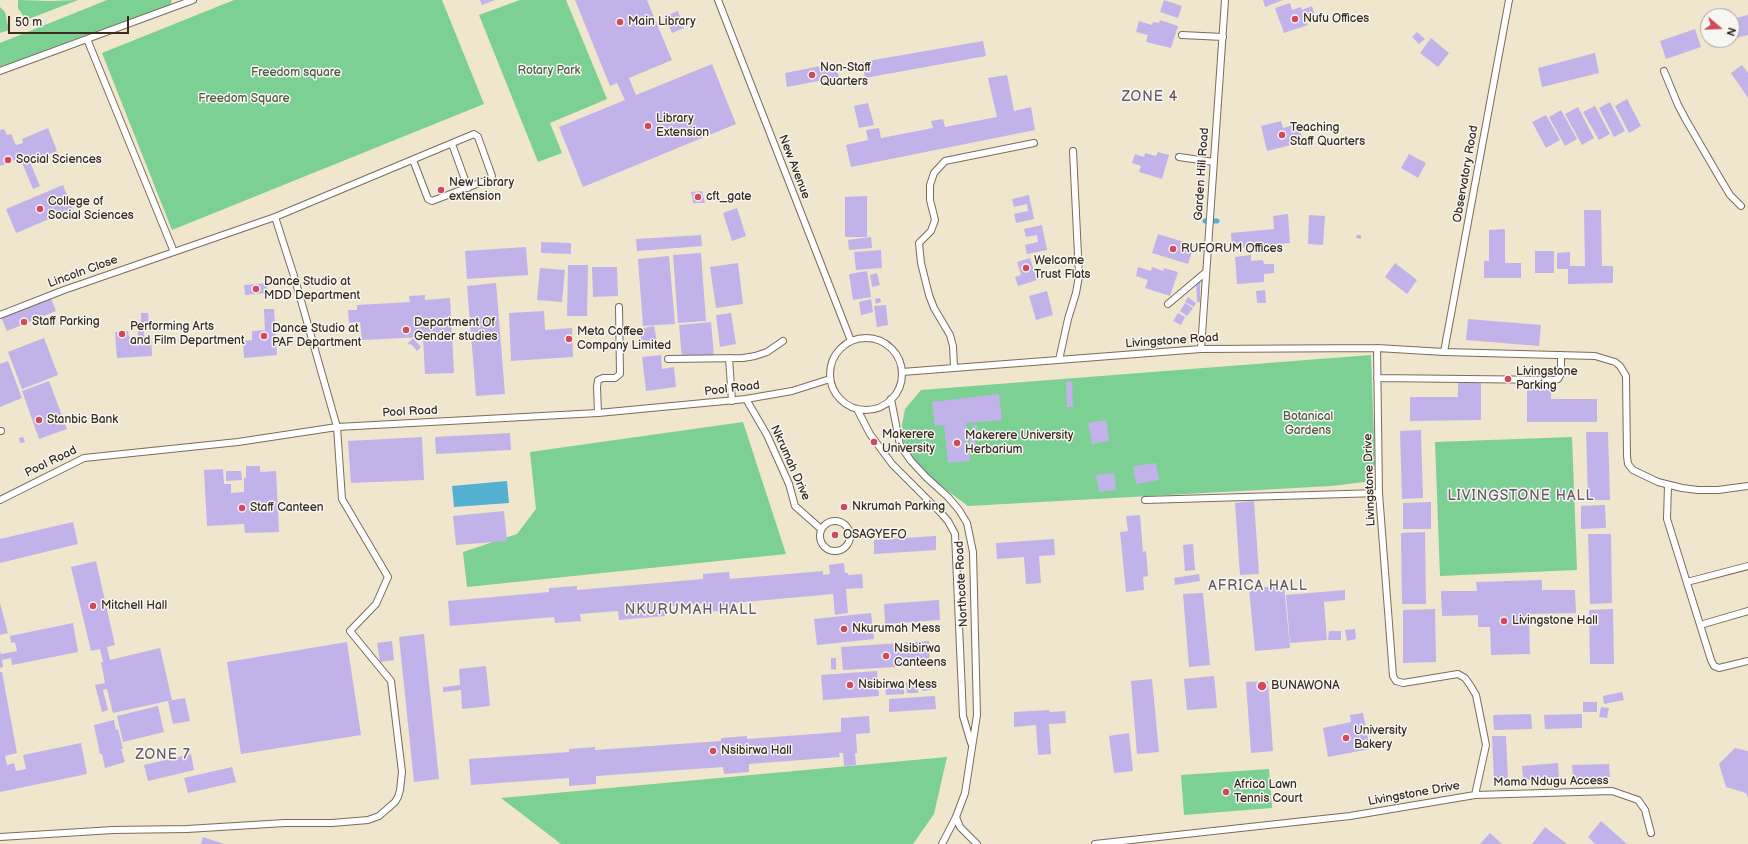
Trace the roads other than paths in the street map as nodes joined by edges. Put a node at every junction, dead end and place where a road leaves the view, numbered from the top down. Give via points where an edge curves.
1 (193, 0) edge
2 (718, 0) edge
3 (1225, 0) edge
4 (1509, 0) edge
5 (1182, 35) dead end
6 (1223, 37) junction
7 (87, 39) junction
8 (0, 71) edge
9 (1664, 71) dead end
10 (1034, 143) dead end
11 (452, 144) junction
12 (1073, 151) dead end
13 (1178, 157) dead end
14 (414, 160) junction
15 (1214, 162) junction
16 (468, 188) junction
17 (1741, 206) dead end
18 (275, 217) junction
19 (174, 252) junction
20 (1206, 272) junction
21 (1168, 304) dead end
22 (619, 306) dead end
23 (0, 315) edge
24 (783, 341) dead end
25 (850, 341) junction
26 (1377, 348) junction
27 (1201, 349) junction
28 (1444, 352) junction
29 (1561, 355) junction
30 (729, 358) junction
31 (668, 359) dead end
32 (1059, 360) junction
33 (954, 367) junction
34 (902, 372) junction
35 (1377, 378) junction
36 (830, 380) junction
37 (746, 399) junction
38 (891, 399) junction
39 (732, 401) junction
40 (857, 409) junction
41 (598, 413) junction
42 (337, 427) junction
43 (1668, 485) junction
44 (1748, 486) edge
45 (1380, 493) junction
46 (0, 500) edge
47 (1145, 500) dead end
48 (821, 529) junction
49 (1748, 566) edge
50 (1686, 582) junction
51 (1748, 611) edge
52 (1700, 625) junction
53 (1748, 661) edge
54 (972, 745) junction
55 (1475, 795) junction
56 (956, 817) junction
57 (1651, 833) dead end
58 (0, 837) edge
59 (942, 844) edge
60 (977, 844) edge
61 (1095, 844) edge

1 - 7 lane
2 - 25 lane, New Avenue
3 - 6 lane, Garden Hill Road
4 - 28 lane, Observatory Road
5 - 6 lane
6 - 15 lane, Garden Hill Road
7 - 8 lane
7 - 19 lane
9 - 17 lane via 1686,120 1730,195
10 - 33 lane via 945,161 934,173 930,185 930,200 935,220 931,232 919,243 921,263 934,308 950,335
11 - 14 lane, Lincoln Close
11 - 16 lane
11 - 16 lane, Lincoln Close via 477,135 492,174 490,179
12 - 32 lane via 1078,276
13 - 15 lane
14 - 16 lane via 428,199 431,201
14 - 18 lane, Lincoln Close
15 - 20 lane, Garden Hill Road
18 - 19 lane, Lincoln Close
18 - 42 lane
19 - 23 lane, Lincoln Close
20 - 21 lane
20 - 27 lane, Garden Hill Road
22 - 41 lane via 621,370 618,377 598,380
24 - 30 lane via 767,352 755,356
25 - 34 lane via 874,338 888,345 898,357
25 - 36 lane via 836,353 830,370
26 - 27 lane, Livingstone Road
26 - 28 lane, Livingstone Road
26 - 35 lane, Livingstone Drive
27 - 32 lane, Livingstone Road
28 - 29 lane, Livingstone Road
29 - 35 lane via 1561,374 1554,380
29 - 43 lane, Livingstone Road via 1599,357 1620,366 1627,382 1628,464 1638,473
30 - 31 lane
30 - 39 lane
32 - 33 lane, Livingstone Road
33 - 34 lane, Livingstone Road
34 - 38 lane via 897,392
35 - 45 lane, Livingstone Drive
36 - 37 lane, Pool Road via 792,392
36 - 40 lane via 839,398
37 - 39 lane, Pool Road
37 - 48 lane, Nkrumah Drive via 768,435 789,484 795,506
38 - 40 lane via 874,409
38 - 54 lane, Northcote Road via 900,445 911,461 948,497 966,523 970,536 973,552 977,687 977,715
39 - 41 lane, Pool Road
40 - 54 lane, Northcote Road via 870,434 892,464 940,512 955,534 963,716
41 - 42 lane, Pool Road
42 - 46 lane, Pool Road via 238,442 84,458
42 - 58 lane via 342,499 388,577 376,604 350,631 391,681 402,772 400,790 395,802 379,816 356,822 113,830
43 - 44 lane, Livingstone Road via 1698,490
43 - 50 lane via 1667,519
45 - 47 lane
45 - 55 lane, Livingstone Drive via 1393,676 1396,681 1403,683 1458,674 1470,685 1476,695 1486,745
48 - 48 lane via 821,542 825,548 838,551 848,543 849,529 845,524 832,521
49 - 50 lane
50 - 52 lane
51 - 52 lane
52 - 53 lane via 1714,666 1723,667
54 - 56 lane, Northcote Road via 965,793
55 - 57 lane, Mama Ndugu Access via 1612,791 1638,800 1645,810
55 - 61 lane, Livingstone Drive via 1350,816
56 - 59 lane, Northcote Road
56 - 60 lane via 964,832

